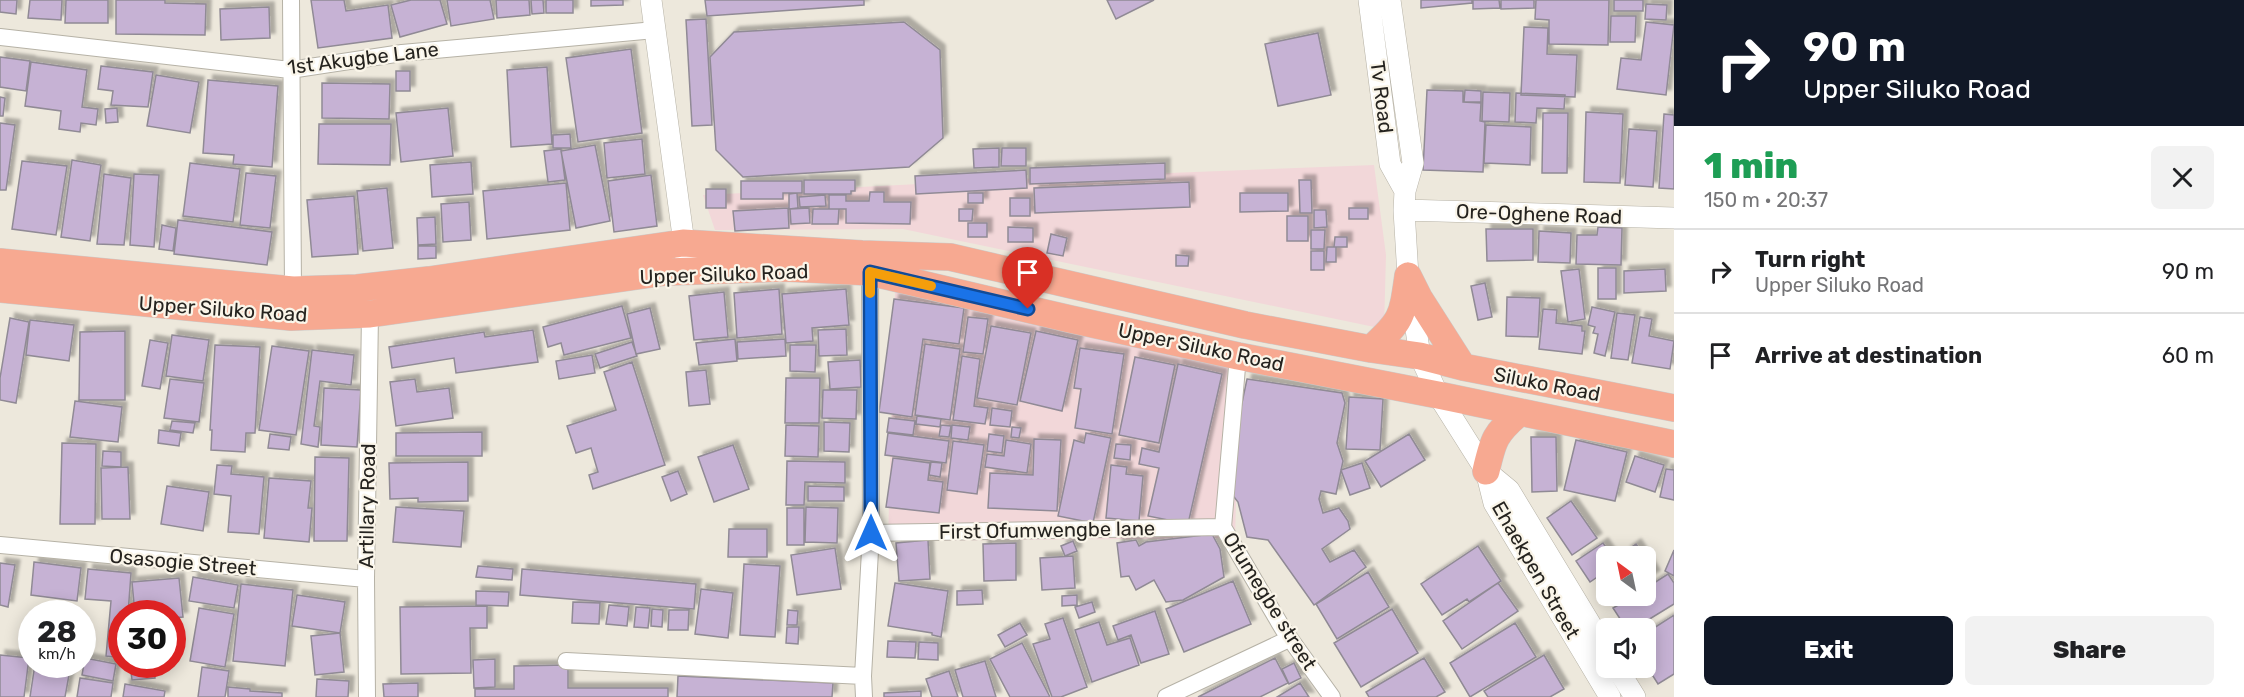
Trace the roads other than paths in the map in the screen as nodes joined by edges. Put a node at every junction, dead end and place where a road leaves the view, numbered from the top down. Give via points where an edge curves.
1 (291, 0) edge
2 (651, 0) edge
3 (1370, 0) edge
4 (1390, 0) edge
5 (655, 30) junction
6 (0, 37) edge
7 (290, 70) junction
8 (1404, 200) junction
9 (1674, 218) edge
10 (683, 243) junction
11 (0, 262) edge
12 (689, 270) junction
13 (870, 272) junction
14 (1408, 276) junction
15 (0, 289) edge
16 (293, 290) junction
17 (370, 314) junction
18 (1371, 349) junction
19 (1238, 356) junction
20 (1420, 356) junction
21 (1463, 367) junction
22 (1438, 395) junction
23 (1674, 408) edge
24 (1520, 412) junction
25 (1674, 444) edge
26 (1486, 471) junction
27 (1223, 527) junction
28 (871, 533) junction
29 (0, 545) edge
30 (366, 579) junction
31 (1596, 634) edge
32 (1289, 639) junction
33 (566, 661) dead end
34 (863, 676) junction
35 (1623, 678) edge
36 (367, 697) edge
37 (864, 697) edge
38 (1166, 697) edge
39 (1332, 697) edge
40 (1610, 697) edge
41 (1635, 697) edge

1 - 7 street
2 - 5 street
3 - 8 street, Tv Road via 1390,164
4 - 8 street, Tv Road via 1413,163
5 - 7 street, 1st Akugbe Lane via 402,53
5 - 10 street
6 - 7 street, 1st Akugbe Lane
7 - 16 street
8 - 9 street, Ore-Oghene Road
8 - 14 street, Tv Road
10 - 12 street
10 - 16 main road, Upper Siluko Road via 429,280
10 - 18 main road, Upper Siluko Road via 950,257 1222,320
11 - 16 main road, Upper Siluko Road
12 - 13 main road, Upper Siluko Road via 786,268
12 - 17 main road, Upper Siluko Road
13 - 19 main road, Upper Siluko Road
13 - 28 street
14 - 18 main road via 1396,325
14 - 20 street, Tv Road
14 - 21 main road
15 - 17 main road, Upper Siluko Road via 291,317
17 - 30 street, Artillary Road
18 - 20 main road, Upper Siluko Road
19 - 22 main road, Upper Siluko Road
19 - 27 street, Ofumegbe street
20 - 21 main road, Siluko Road
20 - 22 street, Ehaekpen Street
21 - 23 main road, Siluko Road
22 - 24 main road, Siluko Road
22 - 26 street, Ehaekpen Street
24 - 25 main road, Siluko Road
24 - 26 main road via 1492,442
26 - 31 street, Ehaekpen Street via 1509,490
26 - 40 street, Ehaekpen Street via 1494,503
27 - 28 street, First Ofumwengbe lane
27 - 32 street, Ofumegbe street
28 - 34 street
29 - 30 street, Osasogie Street
30 - 36 street, Artillary Road
32 - 38 street
32 - 39 street, Ofumegbe street
33 - 34 street
34 - 37 street
35 - 41 street

